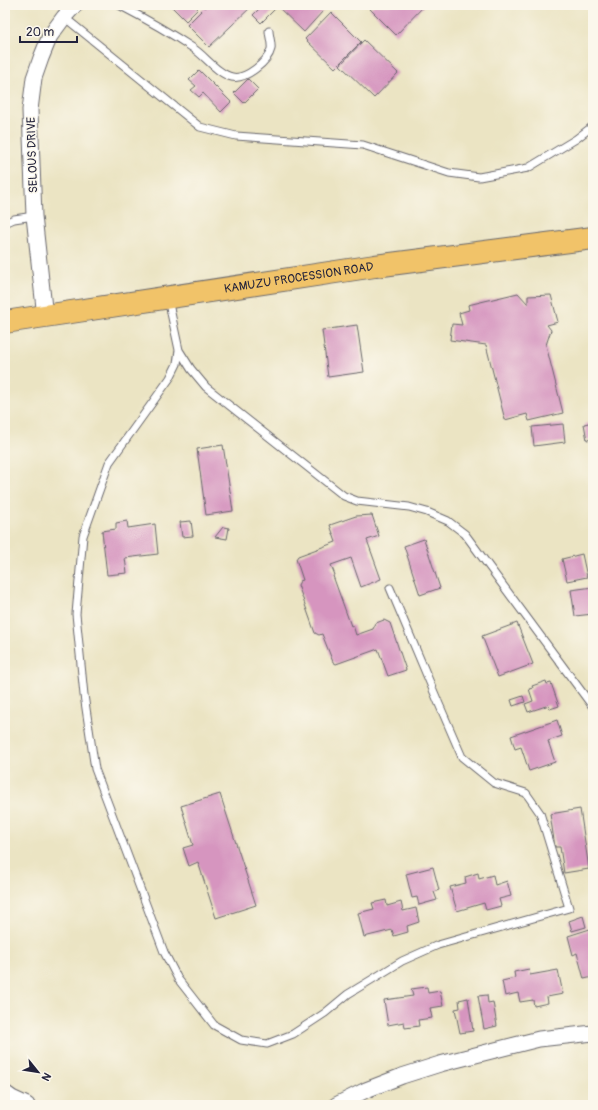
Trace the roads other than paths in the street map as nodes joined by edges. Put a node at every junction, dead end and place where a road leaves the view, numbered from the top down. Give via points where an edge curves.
1 (75, 5) edge
2 (119, 5) edge
3 (64, 17) junction
4 (269, 30) dead end
5 (593, 126) edge
6 (34, 216) junction
7 (5, 223) edge
8 (593, 238) edge
9 (168, 297) junction
10 (45, 316) junction
11 (5, 322) edge
12 (179, 350) junction
13 (390, 588) dead end
14 (593, 707) edge
15 (593, 1033) edge
16 (5, 1093) edge
17 (27, 1105) edge
18 (336, 1105) edge

1 - 3 street, SELOUS DRIVE
2 - 4 lane via 156,24 232,77 243,76 268,56 271,47
3 - 5 lane via 200,126 236,136 363,145 449,173 479,177 528,168
3 - 6 street, SELOUS DRIVE via 50,36 34,78 30,110
6 - 7 lane
6 - 10 street, SELOUS DRIVE
8 - 9 highway, KAMUZU PROCESSION ROAD via 383,265
9 - 10 highway, KAMUZU PROCESSION ROAD
9 - 12 lane
10 - 11 highway, KAMUZU PROCESSION ROAD
12 - 13 lane via 177,364 170,378 109,463 83,536 76,614 95,769 164,952 178,979 214,1025 241,1040 267,1044 293,1034 348,994 402,961 438,945 568,908 540,813 526,793 494,783 462,757
12 - 14 lane via 206,387 344,496 357,501 409,507 427,512 448,521 465,534
15 - 18 street via 538,1039 440,1064 366,1090
16 - 17 street

